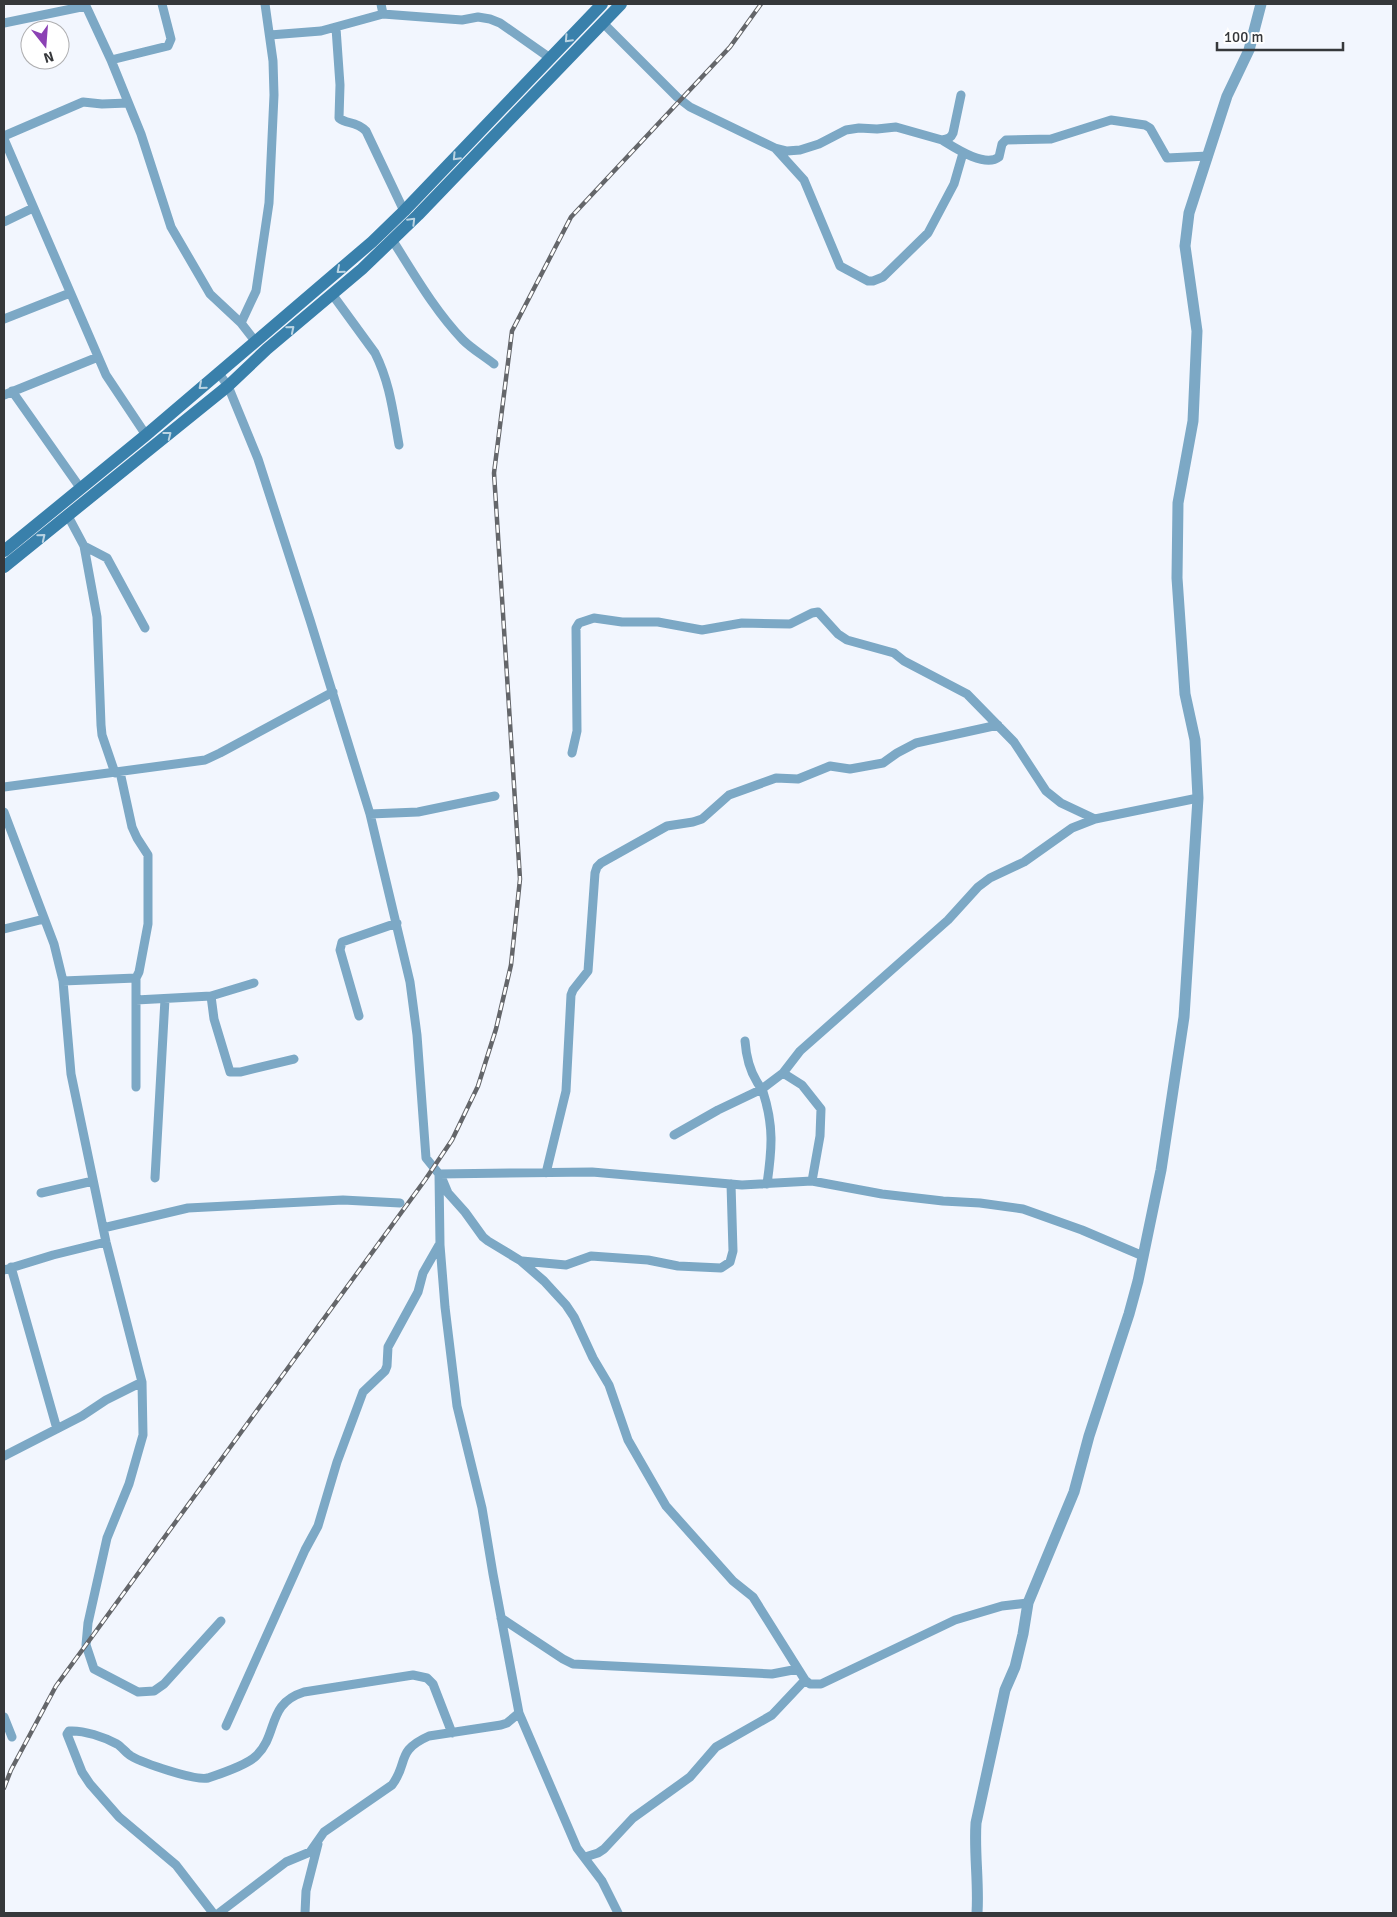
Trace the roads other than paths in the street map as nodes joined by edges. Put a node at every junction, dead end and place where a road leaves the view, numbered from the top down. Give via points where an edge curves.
1 (162, 4) edge
2 (265, 4) edge
3 (381, 4) edge
4 (602, 4) edge
5 (621, 4) edge
6 (1261, 4) edge
7 (85, 5) edge
8 (383, 14) junction
9 (4, 23) edge
10 (603, 23) junction
11 (336, 28) junction
12 (270, 35) junction
13 (550, 58) junction
14 (111, 60) junction
15 (961, 95) dead end
16 (128, 103) junction
17 (4, 138) edge
18 (942, 140) junction
19 (775, 148) junction
20 (963, 153) junction
21 (1208, 156) junction
22 (33, 208) junction
23 (404, 210) junction
24 (4, 222) edge
25 (392, 240) junction
26 (70, 293) junction
27 (332, 294) junction
28 (4, 319) edge
29 (240, 323) junction
30 (255, 341) junction
31 (98, 357) junction
32 (494, 364) dead end
33 (218, 372) junction
34 (228, 386) junction
35 (8, 393) edge
36 (146, 435) junction
37 (399, 445) dead end
38 (81, 489) junction
39 (68, 516) junction
40 (84, 546) junction
41 (4, 551) edge
42 (4, 567) edge
43 (145, 628) dead end
44 (333, 692) junction
45 (998, 725) junction
46 (572, 753) dead end
47 (117, 772) junction
48 (4, 787) edge
49 (495, 796) dead end
50 (1198, 798) junction
51 (4, 812) edge
52 (370, 814) junction
53 (1095, 819) junction
54 (44, 919) junction
55 (397, 923) junction
56 (4, 929) edge
57 (136, 978) junction
58 (63, 981) junction
59 (254, 983) dead end
60 (211, 996) junction
61 (165, 999) junction
62 (136, 1000) junction
63 (359, 1016) dead end
64 (745, 1041) dead end
65 (294, 1059) dead end
66 (783, 1073) junction
67 (136, 1087) dead end
68 (762, 1089) junction
69 (674, 1134) dead end
70 (546, 1173) junction
71 (440, 1174) junction
72 (155, 1178) dead end
73 (93, 1181) junction
74 (812, 1181) junction
75 (731, 1184) junction
76 (767, 1184) junction
77 (41, 1193) dead end
78 (400, 1203) dead end
79 (103, 1228) junction
80 (106, 1242) junction
81 (440, 1245) junction
82 (1143, 1256) junction
83 (521, 1261) junction
84 (8, 1268) edge
85 (142, 1382) junction
86 (57, 1429) junction
87 (4, 1456) edge
88 (1028, 1603) junction
89 (501, 1618) junction
90 (220, 1621) dead end
91 (798, 1669) junction
92 (805, 1680) junction
93 (519, 1712) junction
94 (4, 1717) edge
95 (226, 1726) dead end
96 (452, 1733) junction
97 (12, 1737) dead end
98 (319, 1839) junction
99 (584, 1857) junction
100 (306, 1900) junction
101 (213, 1913) edge
102 (219, 1913) edge
103 (305, 1913) edge
104 (313, 1913) edge
105 (618, 1913) edge
106 (977, 1913) edge

1 - 14 street via 170,39 168,46
2 - 12 street
3 - 8 street
4 -> 13 main road
5 - 10 main road
6 - 21 street via 1249,50 1227,96
7 - 9 street
7 - 14 street
8 - 11 street
8 - 13 street via 490,19
10 - 19 street via 690,107
25 -> 10 main road
11 - 12 street
11 - 23 street via 339,118 366,131
12 - 29 street via 274,95 269,203 256,291
13 -> 23 main road
14 - 16 street
15 - 18 street via 953,133
16 - 17 street via 83,102
16 - 29 street via 171,227 210,294
17 - 22 street
18 - 19 street via 896,127 859,128 846,130 800,150
18 - 20 street
19 - 20 street via 804,180 840,266 868,281 883,277 928,233 954,184
20 - 21 street via 996,159 1006,140 1051,139 1111,120 1150,128 1168,158
21 - 50 street via 1186,229 1185,246 1197,331 1193,421 1178,503 1182,656 1185,694 1195,740
22 - 24 street
22 - 26 street
23 -> 30 main road via 337,273
25 - 27 main road
25 - 32 street via 454,330 464,342
26 - 28 street
26 - 31 street
34 -> 27 main road
27 - 37 street via 375,353 387,379
29 - 30 street
30 - 33 main road
31 - 35 street
31 - 36 street via 112,386
33 - 34 street
33 -> 36 main road
39 -> 34 main road
34 - 44 street via 258,459
35 - 38 street
36 - 38 main road
38 - 41 main road
39 - 40 street
42 -> 39 main road
40 - 43 street via 107,558
40 - 47 street via 98,629 102,735
44 - 47 street via 204,760
44 - 52 street
45 - 46 street via 967,694 894,654 847,640 818,612 790,624 742,623 702,630 658,622 594,618 579,623 576,628 577,730
45 - 53 street via 1014,742 1046,791 1061,803
45 - 70 street via 916,743 883,763 850,769 830,766 798,779 776,778 729,796 702,819 667,826 601,863 595,873 588,971 571,995 566,1091
47 - 48 street
47 - 57 street via 136,838 148,855 148,924
49 - 52 street via 418,812
50 - 53 street
50 - 82 street via 1184,1017 1161,1170
51 - 54 street
52 - 55 street
53 - 66 street via 1072,828 1024,862 978,887 948,920 800,1051
54 - 56 street
54 - 58 street
55 - 63 street via 342,942 340,950
55 - 71 street via 417,1035 426,1158
57 - 58 street
57 - 62 street
58 - 73 street via 71,1074
59 - 60 street
60 - 61 street
60 - 65 street via 214,1019 230,1072
61 - 62 street
61 - 72 street
62 - 67 street
64 - 68 street via 749,1065
66 - 68 street
66 - 74 street via 802,1085 821,1109
68 - 69 street
68 - 76 street via 772,1136
70 - 71 street
70 - 75 street via 592,1172
71 - 81 street
71 - 83 street via 445,1190 483,1237
73 - 77 street
73 - 79 street
74 - 76 street
74 - 82 street via 882,1194 1023,1210
75 - 76 street
75 - 83 street via 733,1251 730,1262 721,1268 591,1256 566,1265
78 - 79 street via 343,1200 188,1208
79 - 80 street
80 - 84 street
80 - 85 street
81 - 89 street via 457,1406 482,1508
81 - 95 street via 388,1347 385,1371 363,1392 318,1526
82 - 88 street via 1129,1314 1074,1492
83 - 91 street via 544,1280 574,1317 613,1393 628,1440 666,1506 733,1581 753,1597
84 - 86 street
85 - 86 street
85 - 90 street via 143,1435 129,1484 107,1538 86,1645 94,1668 138,1692 154,1691
86 - 87 street
88 - 92 street via 1002,1606 955,1620 821,1684 810,1684
88 - 106 street via 976,1823
89 - 91 street via 573,1664 772,1674
89 - 93 street
91 - 92 street
92 - 99 street via 772,1715 716,1747 683,1783 633,1818 604,1849
93 - 96 street via 502,1726
93 - 99 street via 577,1848
94 - 97 street
96 - 98 street via 419,1740 403,1757 392,1785 324,1832
96 - 101 street via 433,1684 427,1678 413,1675 295,1695 282,1703 256,1756 207,1778 186,1776 134,1758 118,1744 80,1731 66,1734 90,1784 119,1817 176,1865
98 - 100 street
98 - 102 street via 310,1852 286,1862
99 - 105 street via 602,1881
100 - 103 street
100 - 104 street

